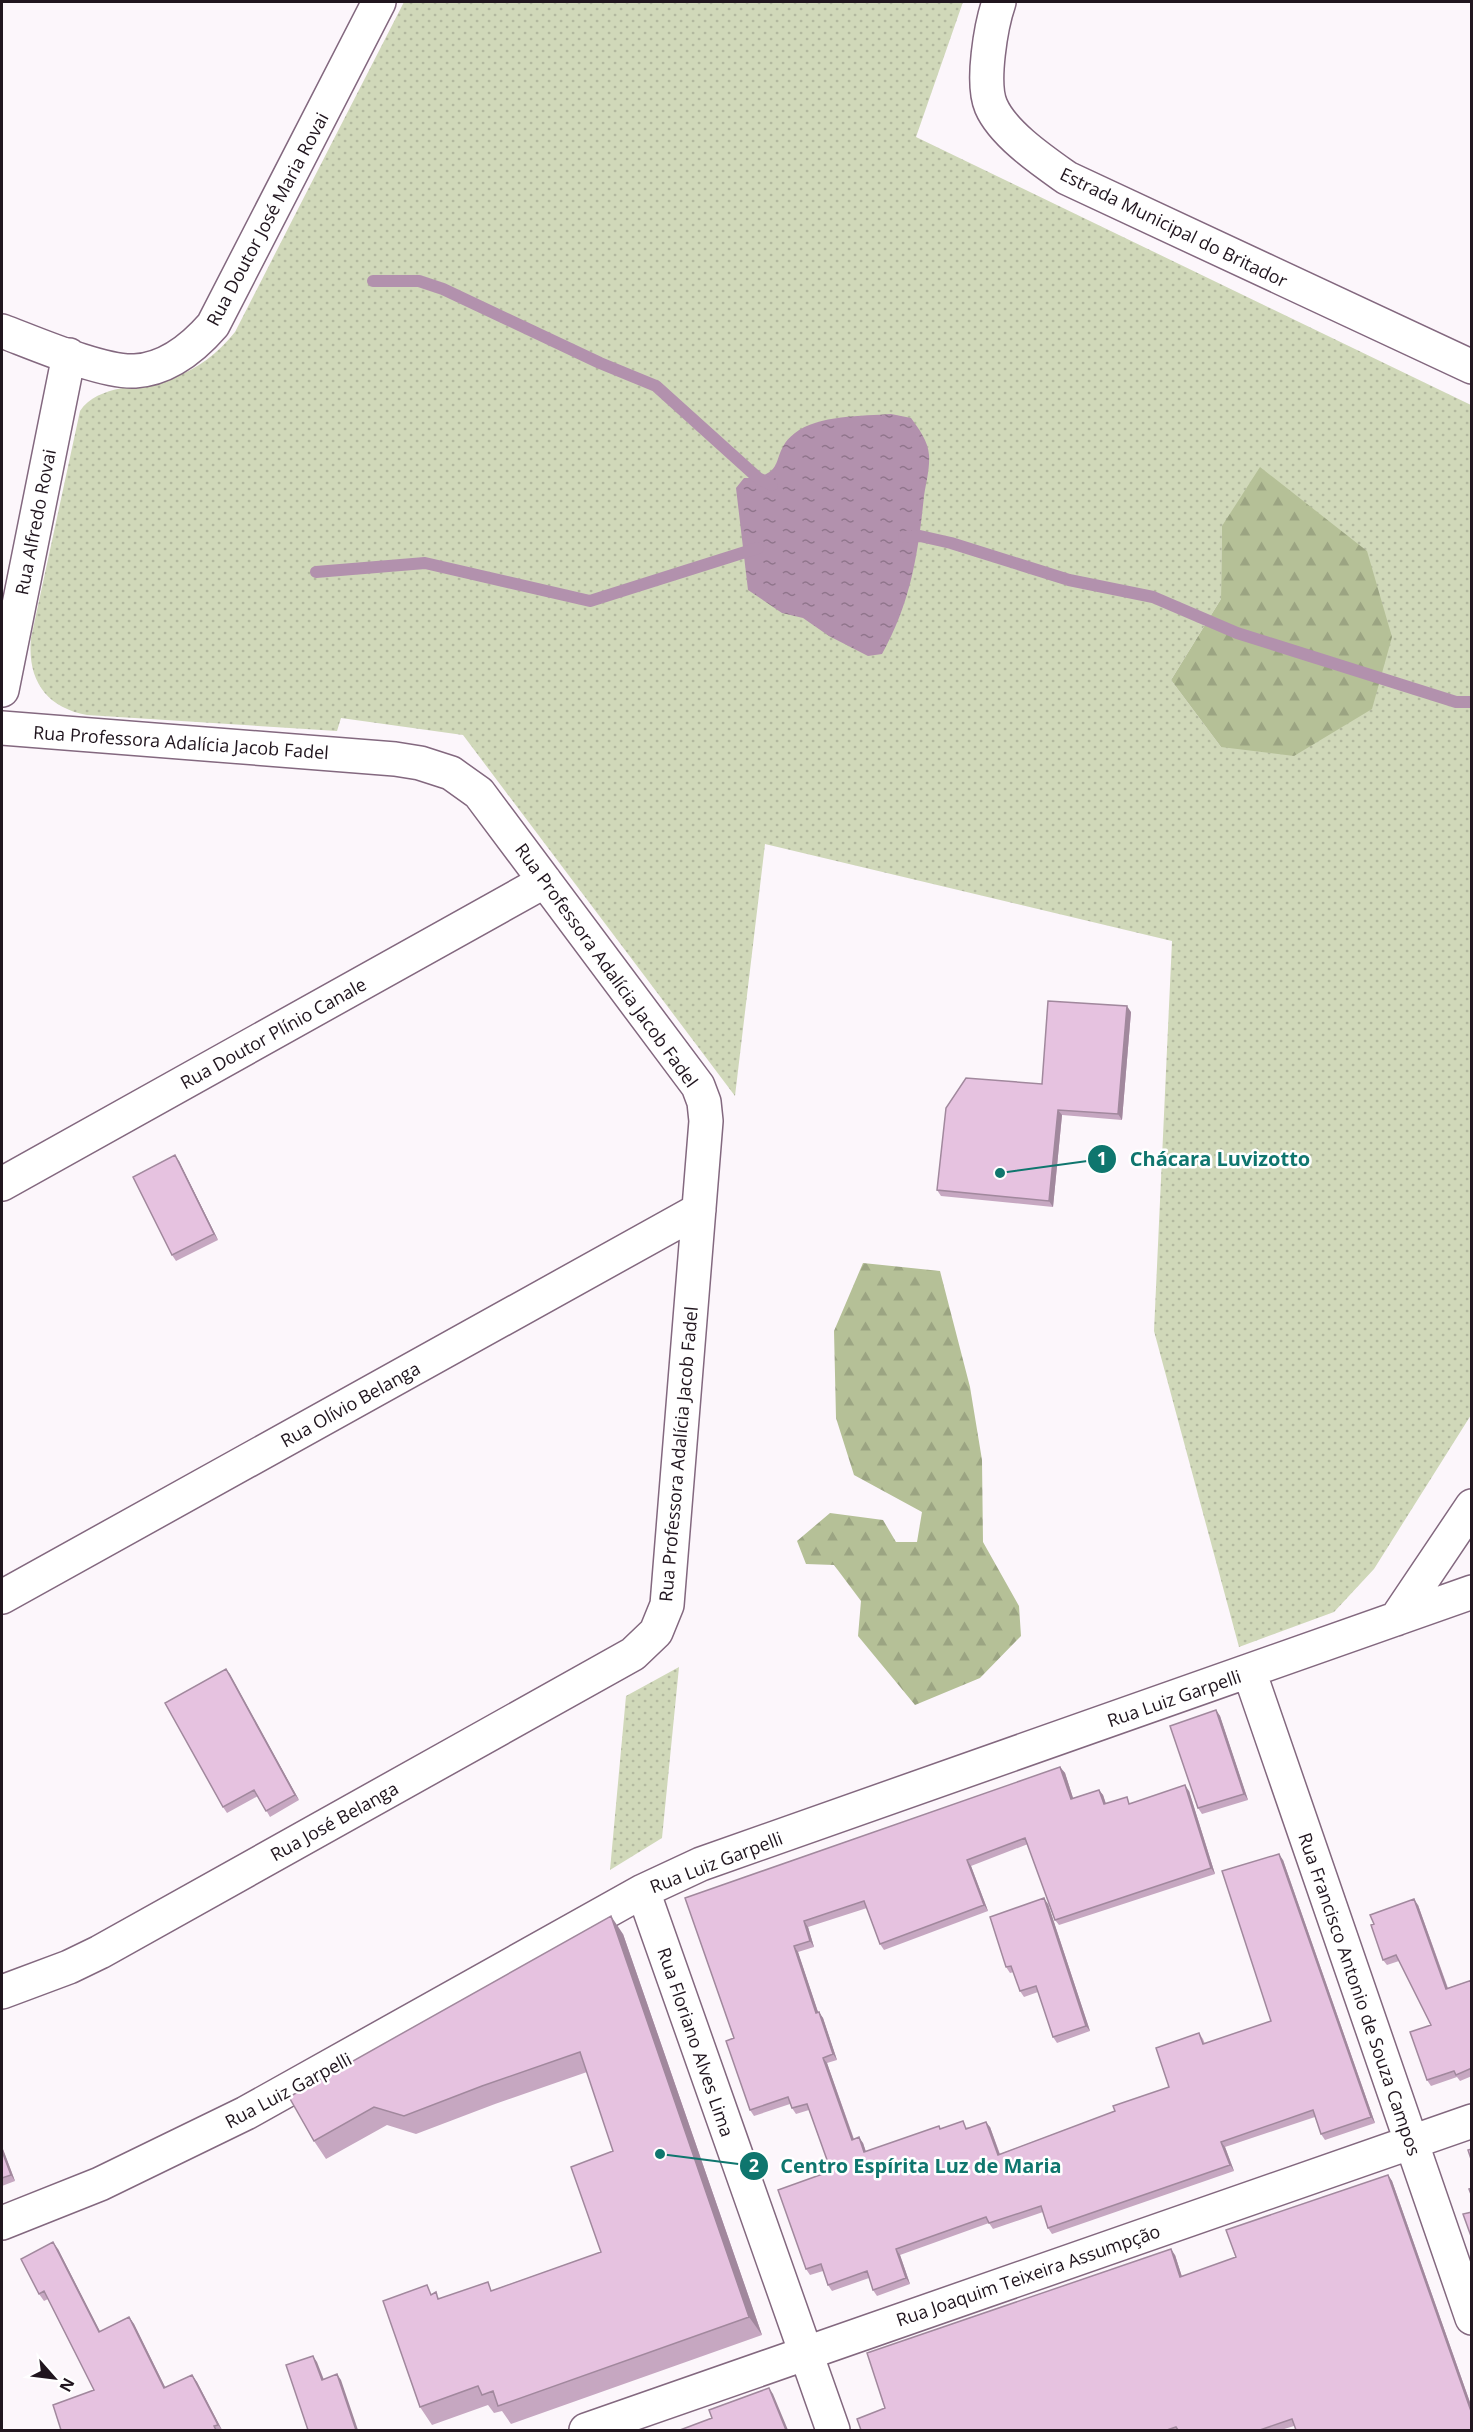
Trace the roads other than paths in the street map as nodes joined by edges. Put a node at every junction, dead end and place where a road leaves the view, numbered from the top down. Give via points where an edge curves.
1 (380, 2) edge
2 (999, 2) edge
3 (2, 331) edge
4 (69, 355) junction
5 (1472, 368) edge
6 (2, 690) edge
7 (2, 728) edge
8 (545, 881) junction
9 (2, 1184) edge
10 (699, 1210) junction
11 (1472, 1506) edge
12 (1472, 1592) edge
13 (2, 1597) edge
14 (1396, 1619) junction
15 (656, 1632) joint
16 (1249, 1671) junction
17 (643, 1891) junction
18 (2, 1992) edge
19 (1472, 2121) edge
20 (1410, 2141) junction
21 (2, 2223) edge
22 (1472, 2318) edge
23 (806, 2353) junction
24 (586, 2430) edge
25 (833, 2430) edge

1 - 4 street, Rua Doutor José Maria Rovai via 213,326 195,346 169,362 135,371
2 - 5 street, Estrada Municipal do Britador via 986,64 991,105 1032,153 1067,178
3 - 4 street, Rua Doutor José Maria Rovai
4 - 6 street, Rua Alfredo Rovai
7 - 8 street, Rua Professora Adalícia Jacob Fadel via 420,763 451,773 479,793
8 - 9 street, Rua Doutor Plínio Canale
8 - 10 street, Rua Professora Adalícia Jacob Fadel via 698,1086 706,1121
10 - 13 street, Rua Olívio Belanga
10 - 15 street, Rua Professora Adalícia Jacob Fadel via 667,1605
11 - 14 street
12 - 14 street, Rua Luiz Garpelli
14 - 16 street, Rua Luiz Garpelli
15 - 18 street, Rua José Belanga via 633,1654 100,1952
16 - 17 street, Rua Luiz Garpelli via 701,1864
16 - 20 street, Rua Francisco Antonio de Souza Campos
17 - 21 street, Rua Luiz Garpelli via 246,2113 100,2184
17 - 23 street, Rua Floriano Alves Lima
19 - 20 street, Rua Joaquim Teixeira Assumpção
20 - 22 street, Rua Francisco Antonio de Souza Campos
20 - 23 street, Rua Joaquim Teixeira Assumpção
23 - 24 street, Rua Joaquim Teixeira Assumpção
23 - 25 street, Rua Floriano Alves Lima

